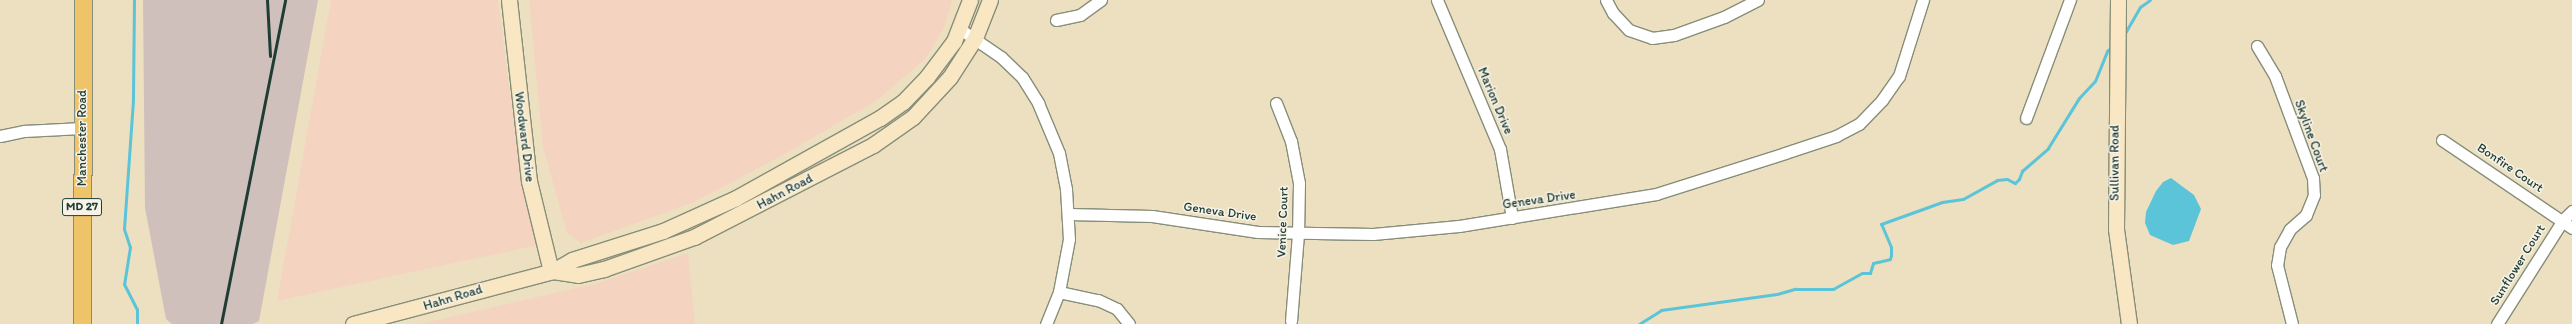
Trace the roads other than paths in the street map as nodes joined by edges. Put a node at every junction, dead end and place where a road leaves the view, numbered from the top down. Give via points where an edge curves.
1 (84, 0) edge
2 (509, 0) edge
3 (970, 0) edge
4 (990, 0) edge
5 (1101, 0) edge
6 (1437, 0) edge
7 (1606, 0) edge
8 (1758, 0) edge
9 (1923, 0) edge
10 (2070, 0) edge
11 (2118, 0) edge
12 (1056, 20) dead end
13 (960, 29) junction
14 (975, 38) junction
15 (2257, 46) dead end
16 (1276, 103) dead end
17 (2026, 118) dead end
18 (82, 128) junction
19 (0, 136) edge
20 (2442, 140) dead end
21 (2572, 211) edge
22 (1069, 214) junction
23 (1512, 218) junction
24 (2563, 220) junction
25 (2572, 228) edge
26 (1298, 234) junction
27 (552, 271) junction
28 (1059, 292) junction
29 (1291, 321) dead end
30 (82, 324) edge
31 (353, 324) edge
32 (1046, 324) edge
33 (1129, 324) edge
34 (2129, 324) edge
35 (2292, 324) edge
36 (2497, 324) edge

1 - 18 main road, Manchester Road / MD 27
2 - 27 main road, Woodward Drive via 529,181
3 - 13 main road, Hahn Road
4 - 14 main road, Hahn Road
5 - 12 street via 1080,14
6 - 23 street, Marion Drive via 1500,149
7 - 8 street via 1613,13 1625,26 1640,36 1652,38 1674,35 1724,17
9 - 23 street, Geneva Drive via 1899,76 1874,110 1847,131 1656,194
10 - 17 street
11 - 34 main road, Sullivan Road via 2116,229
13 - 14 street
13 - 27 main road, Hahn Road via 927,77 903,102 880,118 730,201 663,231 572,260
14 - 22 street via 1012,66 1038,103 1059,153
14 - 27 main road, Hahn Road via 950,78 933,97 904,124 873,145 694,237 604,269 578,275
15 - 35 street, Skyline Court via 2275,76 2313,178 2314,195 2306,215 2290,229 2280,247 2277,265
16 - 26 street, Venice Court via 1295,160 1299,183
18 - 19 street via 24,131
18 - 30 main road, Manchester Road / MD 27
20 - 24 street, Bonfire Court
21 - 24 street, Sunflower Court
22 - 26 street, Geneva Drive via 1127,214 1258,232
22 - 28 street via 1066,261
23 - 26 street, Geneva Drive via 1440,229 1373,234
24 - 25 street, Bonfire Court
24 - 36 street, Sunflower Court
26 - 29 street, Venice Court
27 - 31 main road, Hahn Road
28 - 32 street
28 - 33 street via 1098,300 1118,309

